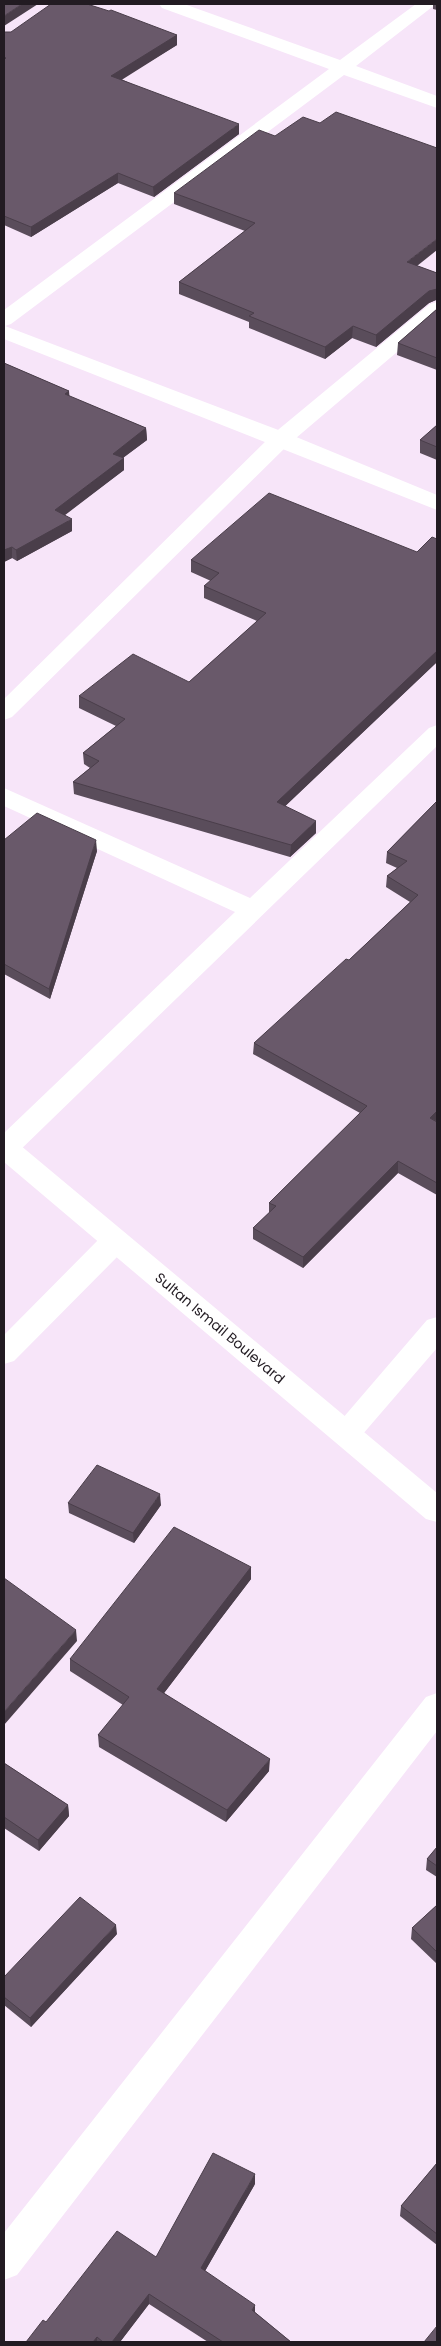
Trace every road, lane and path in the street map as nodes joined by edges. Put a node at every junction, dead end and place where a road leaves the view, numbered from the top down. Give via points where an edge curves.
1 (168, 4) edge
2 (427, 4) edge
3 (342, 66) junction
4 (437, 102) edge
5 (437, 308) edge
6 (4, 320) edge
7 (4, 332) edge
8 (281, 439) junction
9 (437, 503) edge
10 (4, 712) edge
11 (437, 733) edge
12 (4, 796) edge
13 (254, 910) junction
14 (4, 1147) edge
15 (115, 1240) junction
16 (437, 1328) edge
17 (4, 1352) edge
18 (346, 1434) junction
19 (437, 1510) edge
20 (437, 1707) edge
21 (4, 2262) edge

1 - 3 street
2 - 3 street
3 - 4 street
3 - 6 street
5 - 8 street
7 - 8 street
8 - 9 street
8 - 10 street
11 - 13 street
12 - 13 street
13 - 14 street
14 - 15 street, Sultan Ismail Boulevard
15 - 17 street
15 - 18 street, Sultan Ismail Boulevard
16 - 18 street
18 - 19 street, Sultan Ismail Boulevard
20 - 21 street

